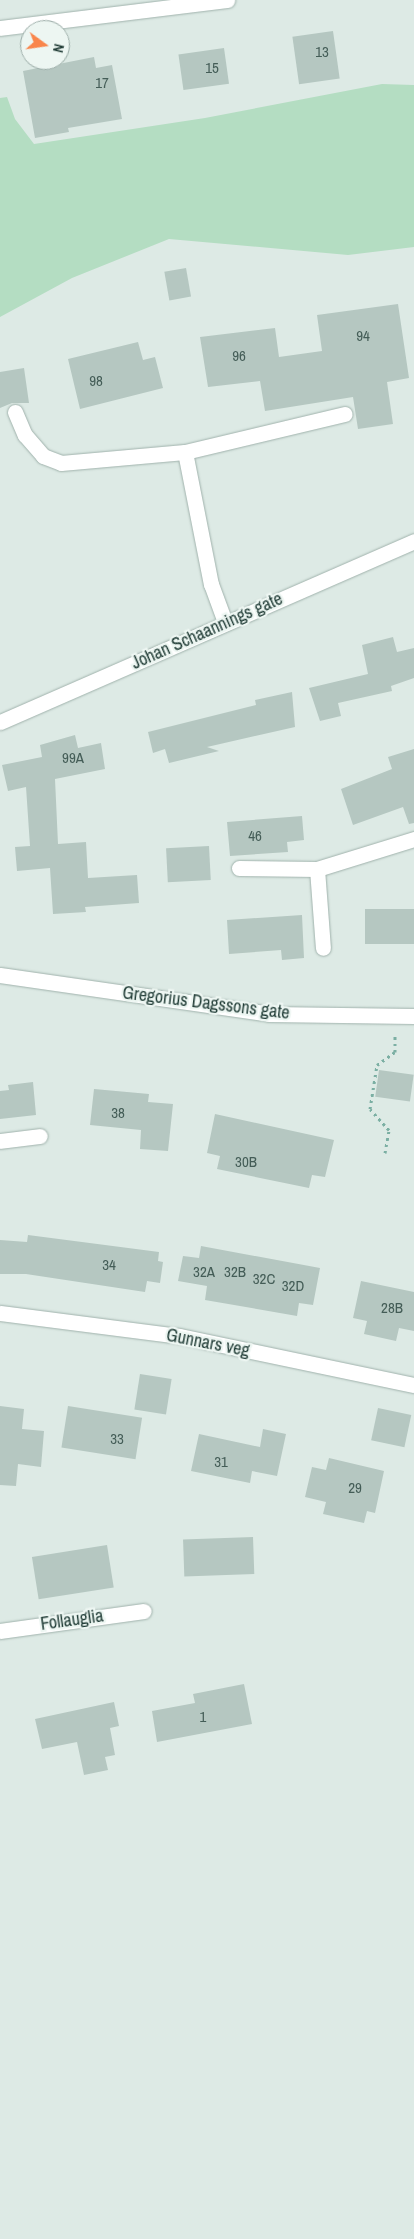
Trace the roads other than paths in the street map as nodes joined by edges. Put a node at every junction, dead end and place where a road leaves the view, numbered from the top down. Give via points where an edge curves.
1 (227, 0) edge
2 (0, 28) edge
3 (15, 412) dead end
4 (345, 414) dead end
5 (185, 452) junction
6 (414, 541) edge
7 (225, 622) junction
8 (0, 722) edge
9 (414, 839) edge
10 (239, 868) dead end
11 (316, 868) junction
12 (323, 948) dead end
13 (0, 975) edge
14 (414, 1016) edge
15 (40, 1136) dead end
16 (0, 1140) edge
17 (0, 1313) edge
18 (414, 1385) edge
19 (144, 1611) dead end
20 (0, 1630) edge

1 - 2 street
3 - 5 street via 25,435 43,456 61,463
4 - 5 street
5 - 7 street via 211,584
6 - 7 street, Johan Schaannings gate
7 - 8 street, Johan Schaannings gate
9 - 11 street
10 - 11 street
11 - 12 street
13 - 14 street, Gregorius Dagssons gate via 269,1014
15 - 16 street
17 - 18 street, Gunnars veg via 179,1336
19 - 20 street, Follauglia

